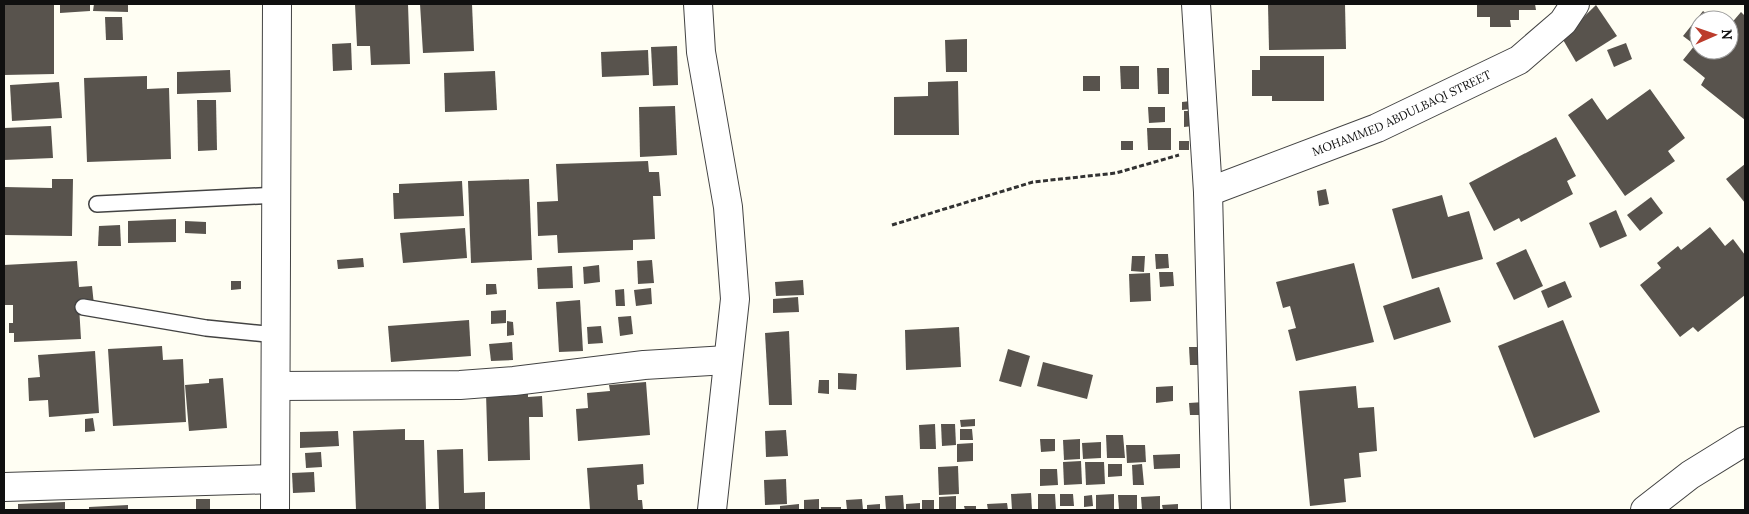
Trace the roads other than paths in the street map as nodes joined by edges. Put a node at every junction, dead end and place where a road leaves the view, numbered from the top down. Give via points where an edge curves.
1 (276, 4) edge
2 (698, 4) edge
3 (1196, 4) edge
4 (1575, 4) edge
5 (1208, 192) junction
6 (277, 195) junction
7 (97, 204) dead end
8 (84, 307) dead end
9 (276, 336) junction
10 (727, 360) junction
11 (276, 386) junction
12 (1745, 442) edge
13 (274, 479) junction
14 (4, 487) edge
15 (275, 510) edge
16 (712, 510) edge
17 (1216, 510) edge
18 (1646, 510) edge

1 - 6 street
2 - 10 street via 701,52 728,207 735,300
3 - 5 street
4 - 5 street, MOHAMMED ABDULBAQI STREET via 1563,22 1519,60 1377,128
5 - 17 street
6 - 7 lane
6 - 9 street
8 - 9 lane via 206,328
9 - 11 street
10 - 11 street via 644,365 460,385
10 - 16 street
11 - 13 street
12 - 18 street via 1690,475
13 - 14 street
13 - 15 street

